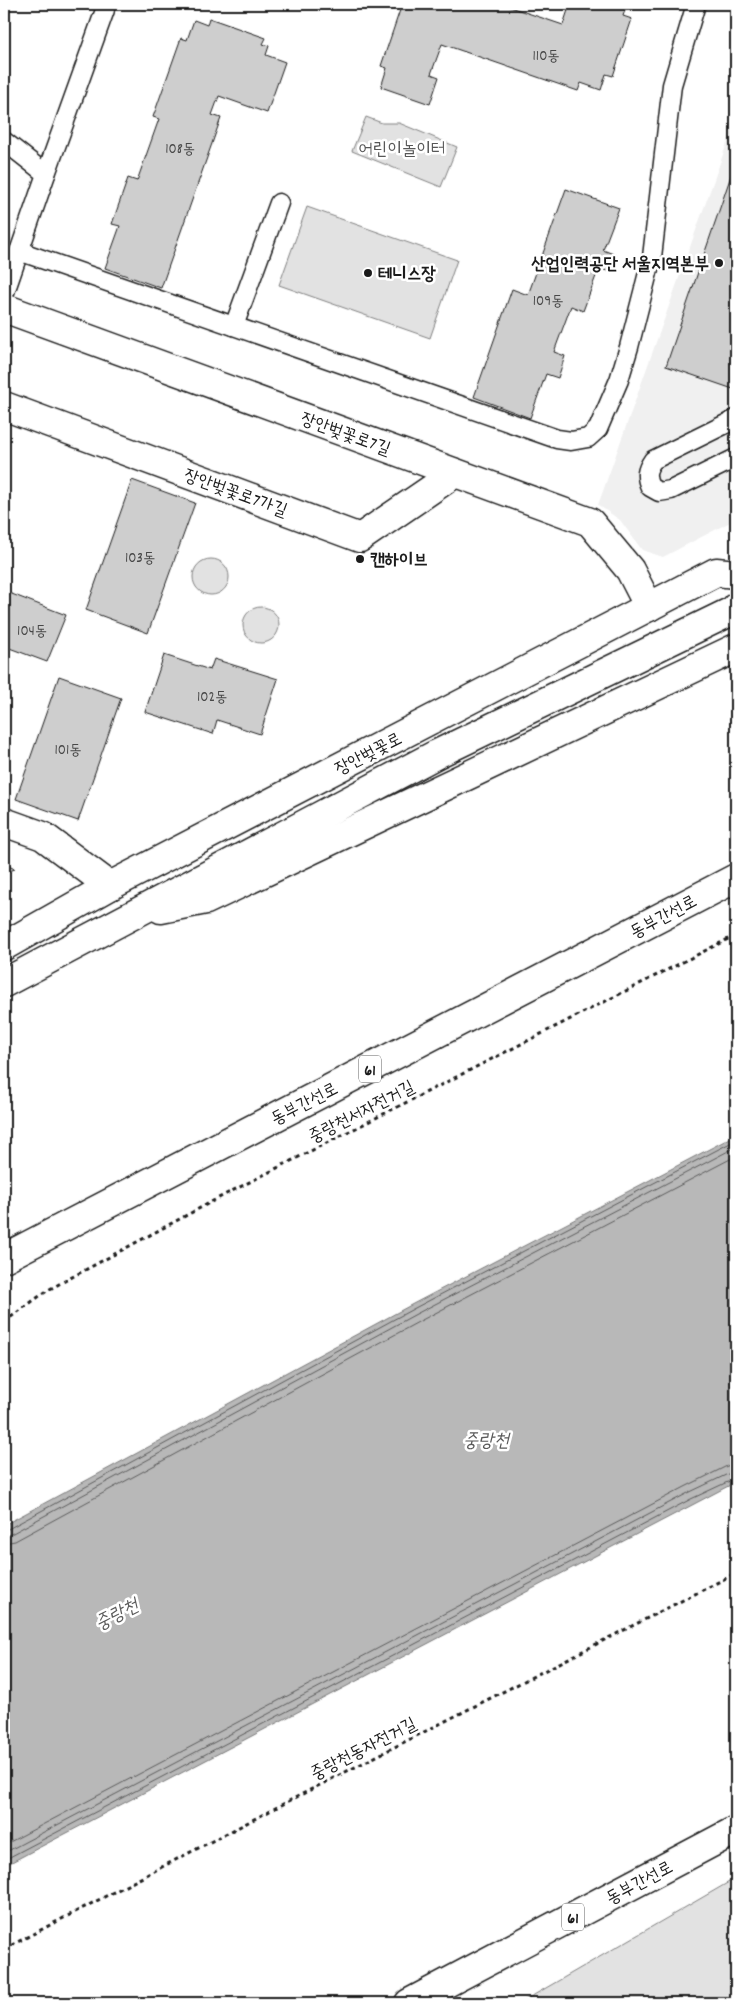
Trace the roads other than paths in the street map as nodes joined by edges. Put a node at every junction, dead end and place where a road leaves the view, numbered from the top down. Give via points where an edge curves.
1 (696, 4) edge
2 (105, 10) dead end
3 (4, 141) edge
4 (46, 174) junction
5 (279, 203) dead end
6 (19, 252) junction
7 (4, 295) edge
8 (4, 308) edge
9 (234, 326) junction
10 (4, 406) edge
11 (736, 419) edge
12 (736, 458) edge
13 (455, 473) junction
14 (736, 574) edge
15 (649, 607) junction
16 (736, 607) edge
17 (736, 648) edge
18 (4, 822) edge
19 (736, 878) edge
20 (110, 886) junction
21 (135, 913) junction
22 (4, 946) edge
23 (4, 983) edge
24 (47, 1236) junction
25 (4, 1250) edge
26 (4, 1258) edge
27 (736, 1830) edge
28 (409, 2003) edge

1 - 9 lane via 672,85 652,257 645,287 619,380 598,429 588,438 557,439
2 - 4 lane
3 - 4 lane
4 - 6 lane
5 - 9 lane
6 - 7 lane
6 - 9 lane
8 - 13 main road, 장안벚꽃로7길
10 - 13 main road, 장안벚꽃로7가길 via 360,538
11 - 12 lane via 653,460 647,468 646,479 650,487 659,492 671,490
13 - 15 main road, 장안벚꽃로7길 via 590,522 630,570
14 - 15 main road, 장안벚꽃로 via 716,572
15 - 20 main road, 장안벚꽃로
16 - 21 main road, 장안벚꽃로 via 726,615 437,754
17 - 21 main road via 206,900
18 - 20 main road via 43,836
19 - 24 main road, 동부간선로 / 61
20 - 22 main road, 장안벚꽃로
21 - 23 main road, 장안벚꽃로
24 - 25 main road
24 - 26 main road, 동부간선로 / 61
27 - 28 main road, 동부간선로 / 61

